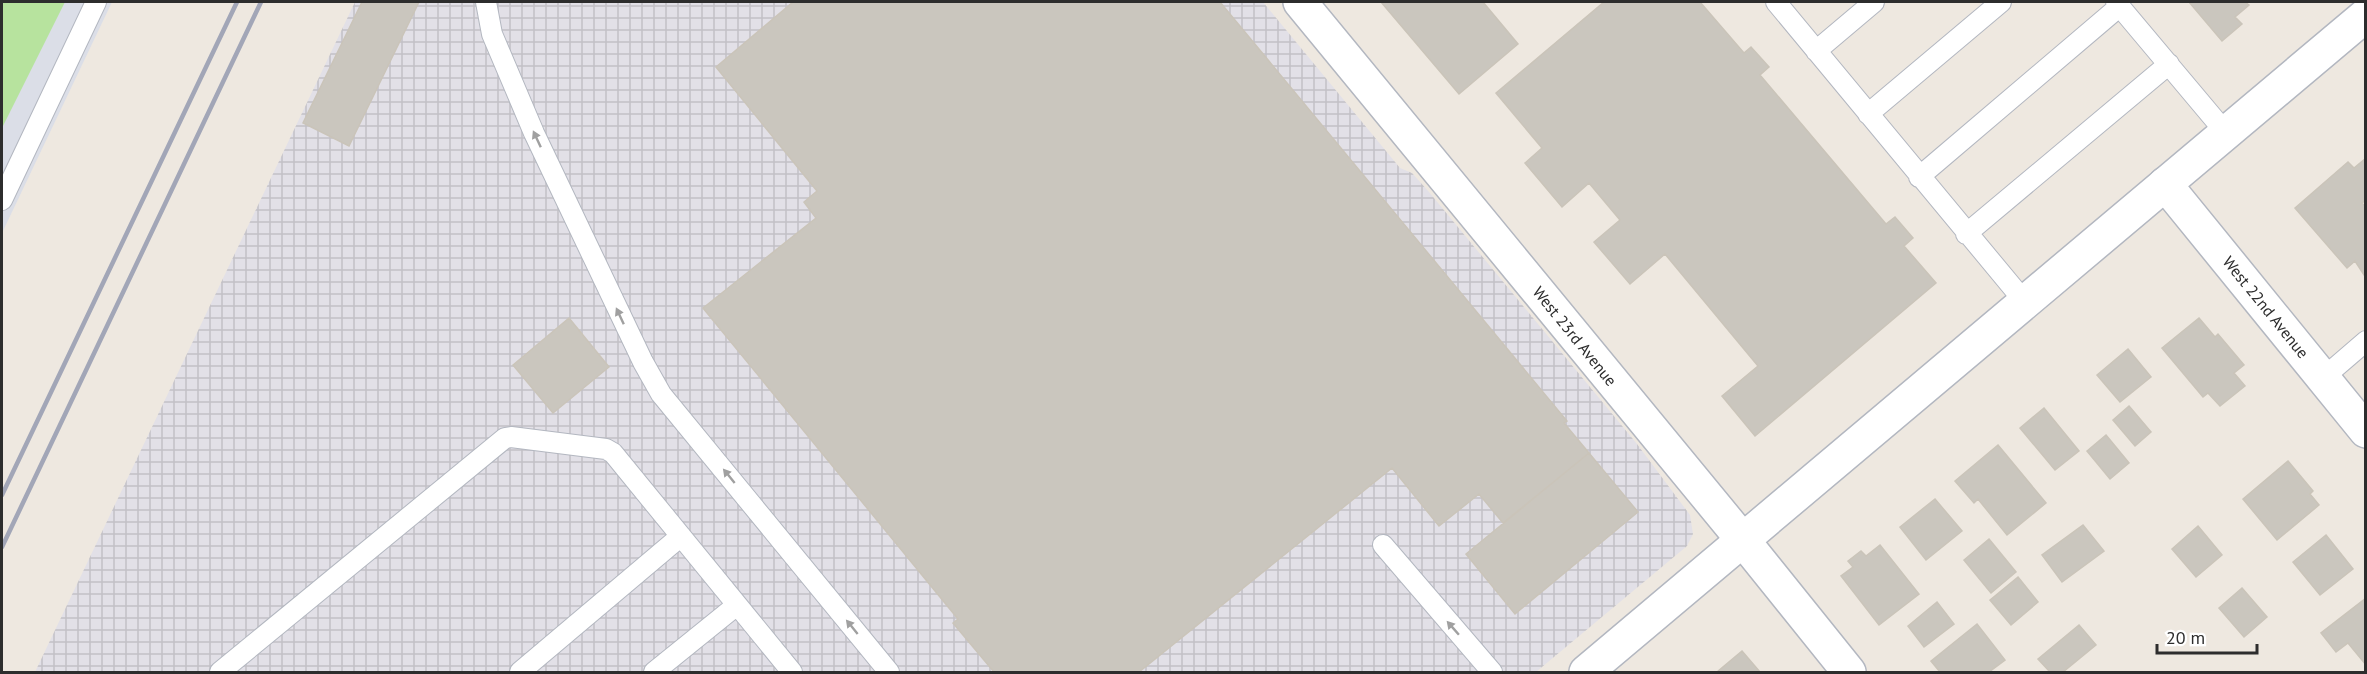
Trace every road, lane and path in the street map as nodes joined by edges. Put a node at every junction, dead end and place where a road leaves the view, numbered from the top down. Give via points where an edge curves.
1 (96, 2) edge
2 (486, 2) edge
3 (1300, 2) edge
4 (1776, 2) edge
5 (1874, 2) edge
6 (2001, 2) edge
7 (2118, 4) edge
8 (2366, 15) edge
9 (1816, 51) junction
10 (2169, 64) junction
11 (1868, 114) junction
12 (2226, 133) junction
13 (1919, 177) junction
14 (2165, 184) junction
15 (2, 200) edge
16 (1966, 234) junction
17 (2024, 301) junction
18 (2366, 340) edge
19 (2323, 378) junction
20 (2366, 431) edge
21 (681, 536) junction
22 (1742, 539) junction
23 (1383, 545) dead end
24 (736, 605) junction
25 (220, 672) edge
26 (520, 672) edge
27 (654, 672) edge
28 (792, 672) edge
29 (889, 672) edge
30 (1492, 672) edge
31 (1586, 672) edge
32 (1849, 672) edge

1 - 15 lane
29 -> 2 lane via 661,394 534,133 492,33
3 - 22 street, West 23rd Avenue
4 - 9 lane
5 - 9 lane
6 - 11 lane
7 - 10 lane
7 - 13 lane
8 - 12 street
9 - 11 lane
10 - 12 lane
10 - 16 lane
11 - 13 lane
12 - 14 street
13 - 16 lane
14 - 17 street
14 - 19 street, West 22nd Avenue
16 - 17 lane
17 - 22 street
18 - 19 lane
19 - 20 street, West 22nd Avenue
21 - 24 lane
21 - 25 lane via 606,449 505,438
21 - 26 lane
22 - 31 street
22 - 32 street, West 23rd Avenue
30 -> 23 lane
24 - 27 lane
24 - 28 lane

